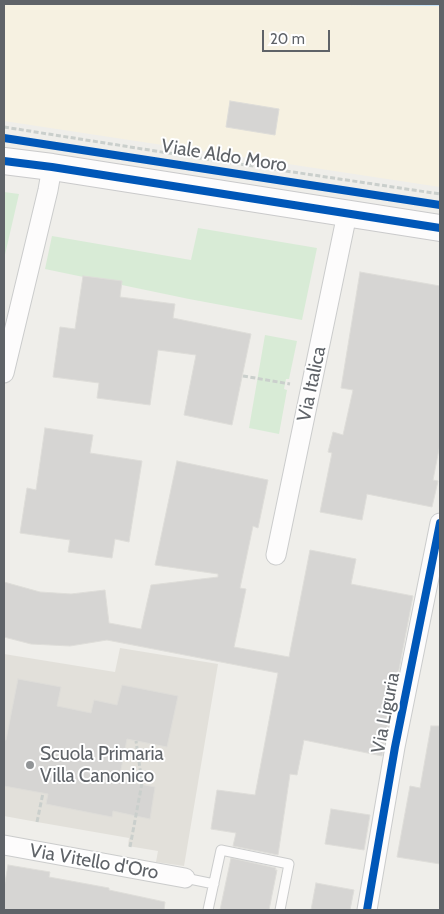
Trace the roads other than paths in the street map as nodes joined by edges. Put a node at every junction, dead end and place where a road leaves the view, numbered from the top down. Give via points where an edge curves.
1 (4, 161) edge
2 (52, 167) junction
3 (347, 214) junction
4 (440, 228) edge
5 (4, 373) edge
6 (440, 523) edge
7 (276, 554) dead end
8 (4, 845) edge
9 (185, 878) joint
10 (214, 884) junction
11 (208, 910) edge
12 (280, 910) edge
13 (367, 910) edge

1 - 2 street, Viale Aldo Moro
2 - 3 street, Viale Aldo Moro
2 - 5 street
3 - 4 street, Viale Aldo Moro
3 - 7 street, Via Italica
6 - 13 street, Via Liguria via 395,747
8 - 9 street, Via Vitello d'Oro
9 - 10 lane
10 - 11 lane
10 - 12 lane via 221,850 289,864

